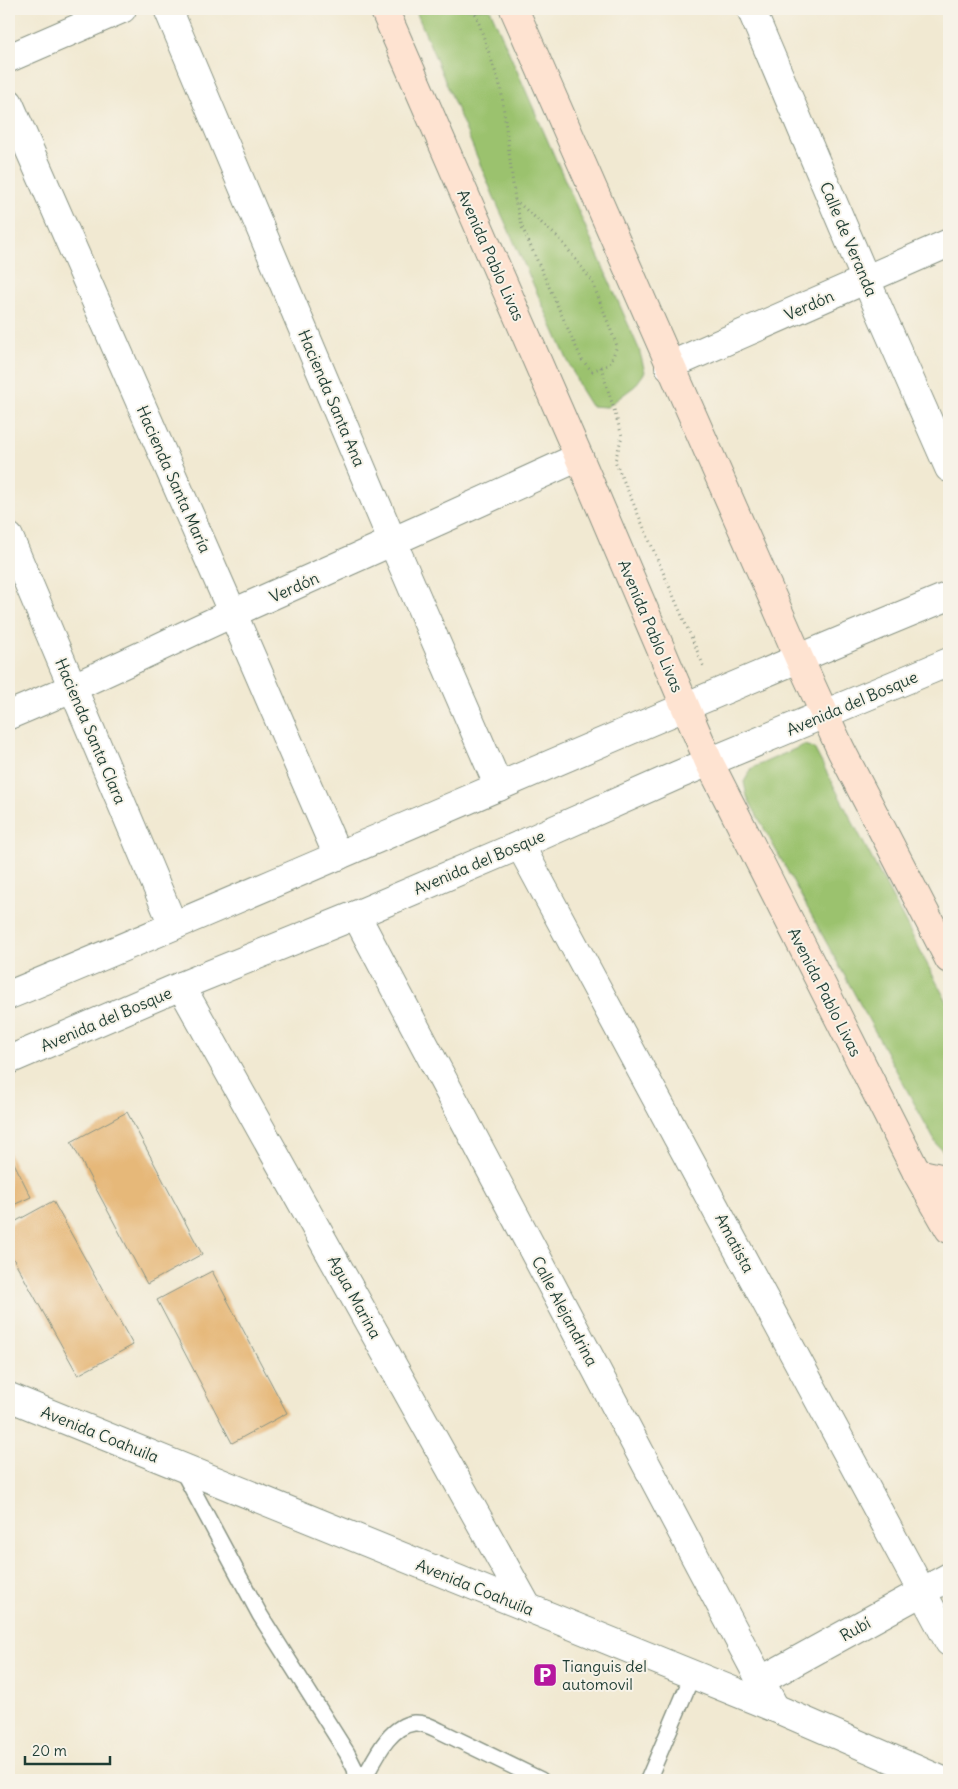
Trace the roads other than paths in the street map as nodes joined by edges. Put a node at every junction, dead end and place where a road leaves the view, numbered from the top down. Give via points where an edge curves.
1 (122, 9) edge
2 (168, 9) edge
3 (384, 9) edge
4 (514, 9) edge
5 (751, 9) edge
6 (9, 58) edge
7 (9, 103) edge
8 (949, 243) edge
9 (866, 280) junction
10 (669, 366) junction
11 (579, 457) junction
12 (949, 468) edge
13 (9, 537) edge
14 (393, 543) junction
15 (949, 596) edge
16 (233, 614) junction
17 (799, 658) junction
18 (949, 662) edge
19 (73, 688) junction
20 (681, 694) junction
21 (825, 714) junction
22 (9, 715) edge
23 (708, 762) junction
24 (499, 787) junction
25 (520, 845) junction
26 (338, 856) junction
27 (356, 914) junction
28 (173, 925) junction
29 (949, 960) edge
30 (181, 986) junction
31 (10, 989) edge
32 (9, 1060) edge
33 (917, 1173) junction
34 (949, 1180) edge
35 (949, 1230) edge
36 (9, 1397) edge
37 (181, 1468) junction
38 (949, 1577) edge
39 (923, 1592) junction
40 (528, 1608) junction
41 (949, 1642) edge
42 (692, 1674) junction
43 (760, 1681) junction
44 (775, 1708) junction
45 (357, 1780) edge
46 (363, 1780) edge
47 (541, 1780) edge
48 (648, 1780) edge
49 (941, 1780) edge

1 - 6 street
2 - 14 street, Hacienda Santa Ana
3 - 11 main road, Avenida Pablo Livas
4 - 10 main road
5 - 9 street, Calle de Veranda
7 - 16 street, Hacienda Santa María
8 - 9 street, Verdón
9 - 10 street, Verdón
9 - 12 street, Calle de Veranda
10 - 17 main road
11 - 14 street, Verdón
11 - 20 main road, Avenida Pablo Livas
13 - 19 street, Hacienda Santa Clara
14 - 16 street, Verdón
14 - 24 street, Hacienda Santa Ana
15 - 17 street
16 - 19 street, Verdón
16 - 26 street, Hacienda Santa María
17 - 20 street
17 - 21 main road
18 - 21 street, Avenida del Bosque
19 - 22 street, Verdón
19 - 28 street, Hacienda Santa Clara
20 - 23 main road, Avenida Pablo Livas
20 - 24 street
21 - 23 street, Avenida del Bosque
21 - 29 main road
23 - 25 street, Avenida del Bosque
23 - 33 main road, Avenida Pablo Livas
24 - 26 street
25 - 27 street, Avenida del Bosque
25 - 39 street, Amatista
26 - 28 street
27 - 30 street, Avenida del Bosque
27 - 43 street, Calle Alejandrina
28 - 31 street
30 - 32 street, Avenida del Bosque
30 - 40 street, Agua Marina
33 - 34 main road
33 - 35 main road, Avenida Pablo Livas
36 - 37 street, Avenida Coahuila
37 - 40 street, Avenida Coahuila
37 - 45 lane via 260,1615 347,1753
38 - 39 street, Rubí
39 - 41 street, Amatista
39 - 43 street, Rubí
40 - 42 street, Avenida Coahuila
42 - 44 street, Avenida Coahuila
42 - 48 lane
43 - 44 street, Calle Alejandrina
44 - 49 street, Avenida Coahuila
46 - 47 lane via 387,1740 414,1723 440,1731

